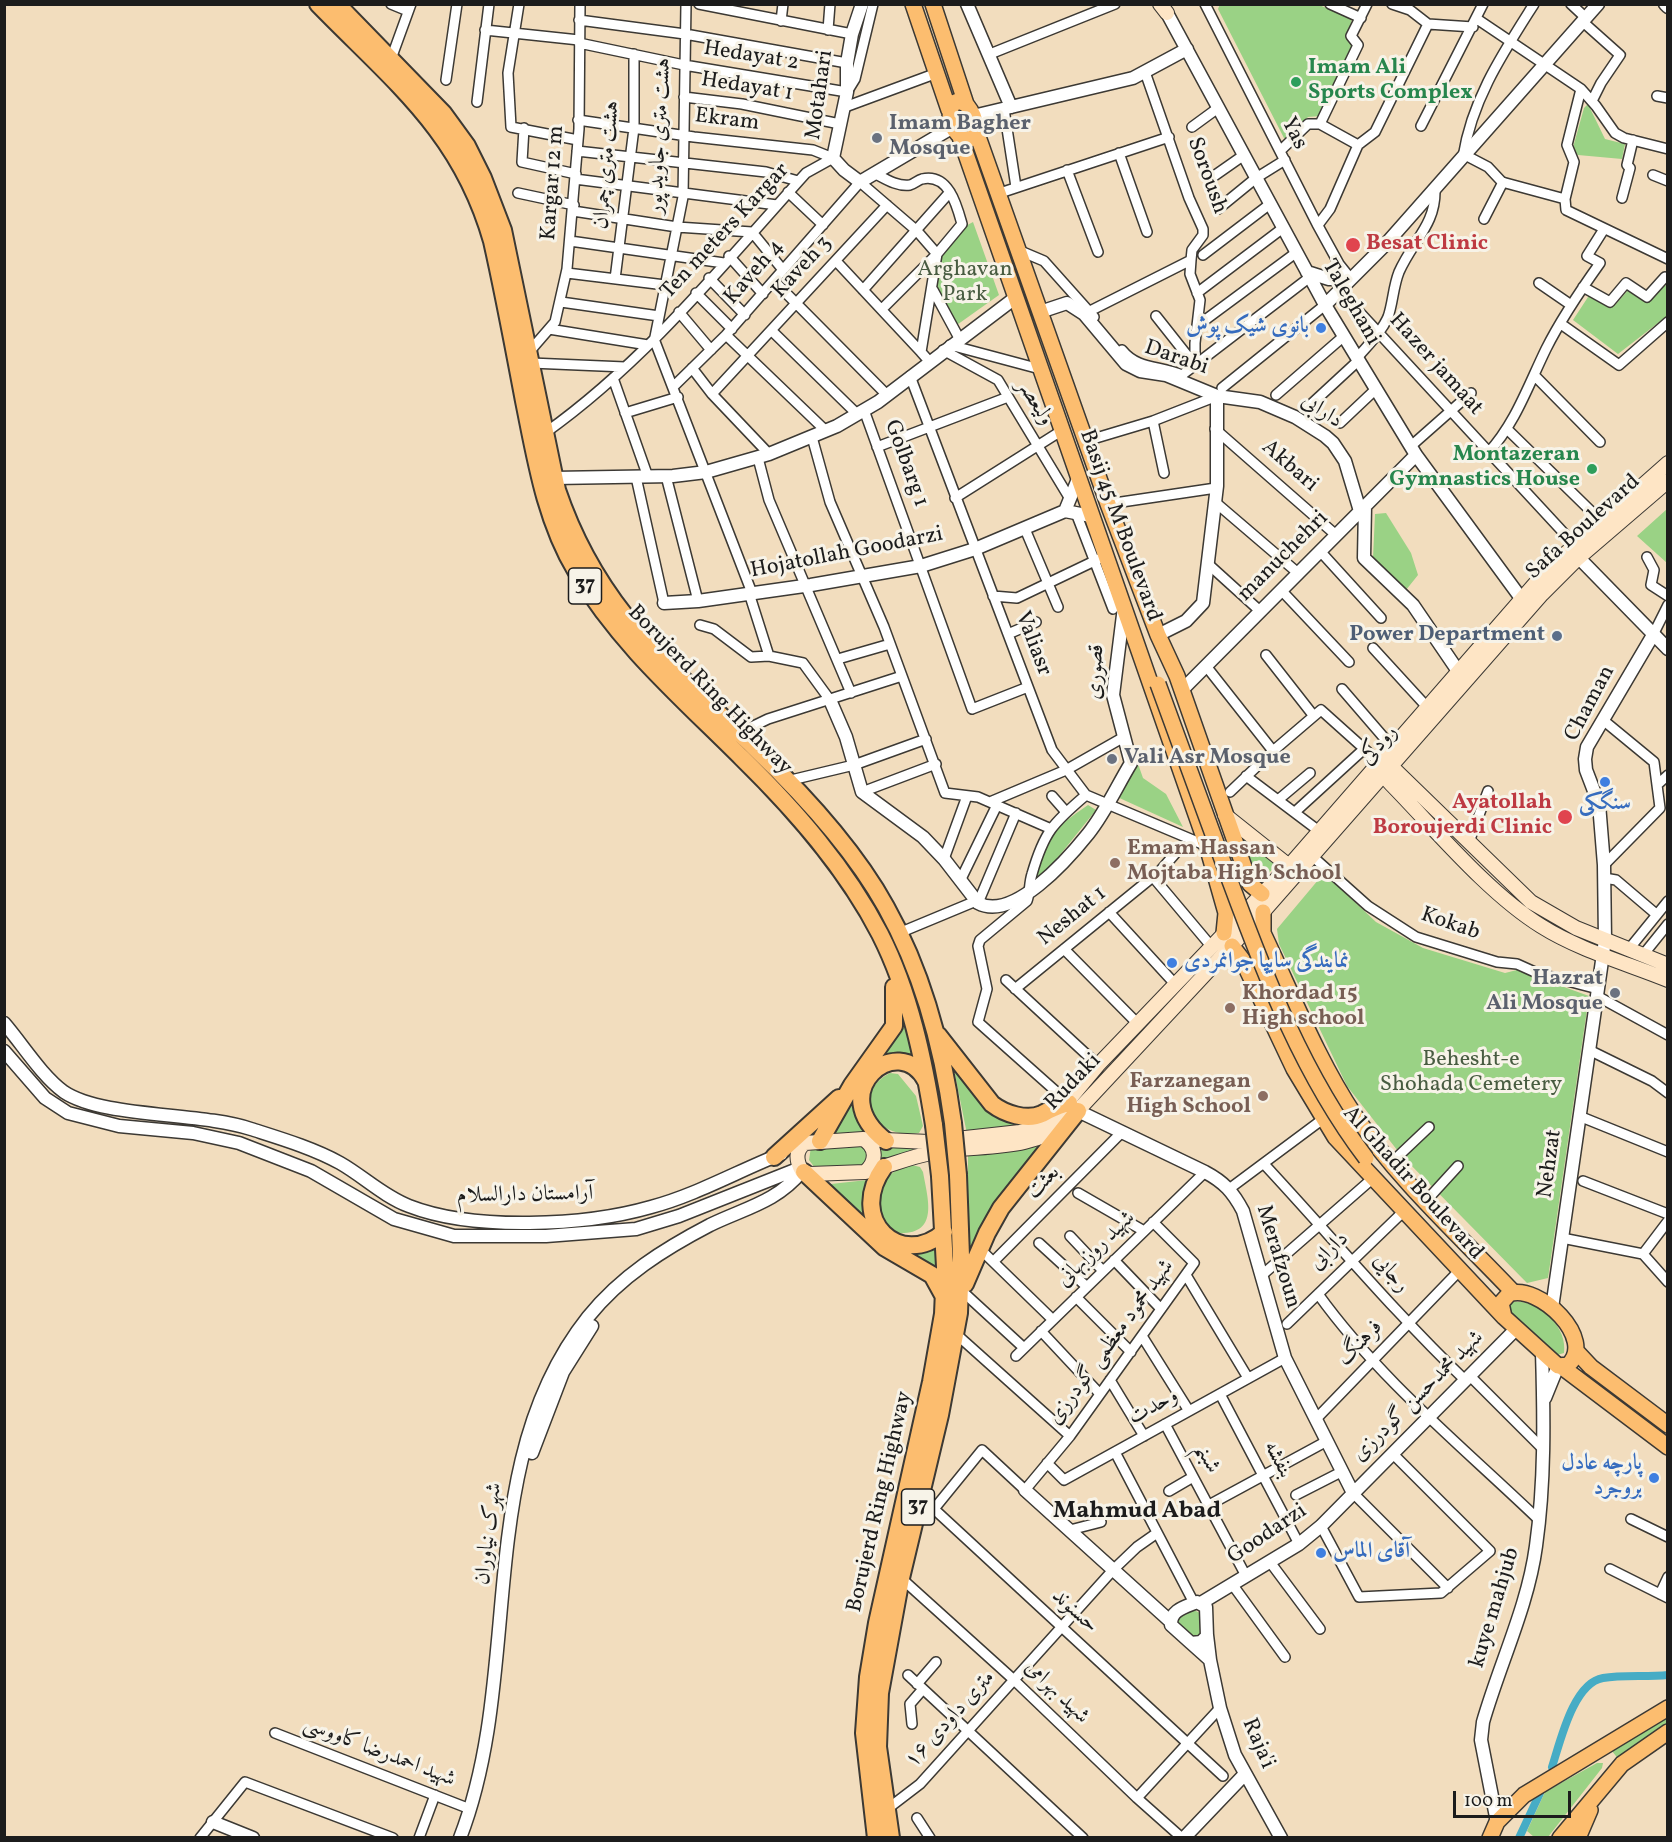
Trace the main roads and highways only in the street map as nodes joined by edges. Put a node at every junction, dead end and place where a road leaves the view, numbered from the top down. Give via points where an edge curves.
1 (318, 4) edge
2 (337, 4) edge
3 (913, 4) edge
4 (933, 4) edge
5 (949, 110) junction
6 (972, 117) junction
7 (956, 132) junction
8 (1665, 473) edge
9 (1577, 551) junction
10 (1525, 604) junction
11 (1168, 659) junction
12 (1145, 667) junction
13 (1162, 683) junction
14 (1397, 751) junction
15 (1384, 768) junction
16 (1366, 787) junction
17 (1225, 815) junction
18 (1289, 866) junction
19 (1280, 883) junction
20 (1262, 894) junction
21 (1245, 911) junction
22 (1263, 912) junction
23 (1251, 925) junction
24 (1228, 939) junction
25 (892, 964) junction
26 (1668, 965) edge
27 (1668, 980) edge
28 (1170, 989) junction
29 (1176, 1005) junction
30 (1140, 1021) junction
31 (1154, 1029) junction
32 (934, 1031) junction
33 (928, 1084) junction
34 (852, 1085) junction
35 (1073, 1107) junction
36 (863, 1139) junction
37 (820, 1141) junction
38 (886, 1141) junction
39 (774, 1157) road end
40 (1375, 1163) junction
41 (885, 1167) junction
42 (802, 1170) junction
43 (865, 1172) junction
44 (944, 1232) junction
45 (962, 1291) junction
46 (1513, 1292) junction
47 (945, 1298) junction
48 (1503, 1317) junction
49 (1576, 1351) junction
50 (1560, 1366) junction
51 (1668, 1425) edge
52 (1668, 1447) edge
53 (1668, 1708) edge
54 (1668, 1732) edge
55 (1600, 1788) junction
56 (876, 1838) edge
57 (891, 1838) edge
58 (1490, 1838) edge
59 (1560, 1838) edge
60 (1578, 1838) edge

1 - 25 highway, Borujerd Ring Highway / 37 via 434,123 477,196 496,260 544,494 575,569 630,648 766,782 817,839 864,907
2 - 32 highway, Borujerd Ring Highway / 37 via 455,128 483,178 503,230 554,478 580,548 616,606 671,668 788,781 861,868 899,933
3 - 5 main road, Basij 45 M Boulevard
4 - 6 main road, Basij 45 M Boulevard
5 - 6 main road via 958,101
5 - 7 main road, Basij 45 M Boulevard
6 - 7 main road via 973,138 967,140
6 - 11 main road, Basij 45 M Boulevard via 1108,504
7 - 12 main road, Basij 45 M Boulevard via 1078,479 1075,510 1101,558
8 - 9 main road, Safa Boulevard
8 - 9 main road, Safa Boulevard via 1601,521
9 - 10 main road, Safa Boulevard
10 - 14 main road, رودکی
10 - 14 main road via 1458,671
11 - 13 main road
11 - 17 main road, Basij 45 M Boulevard
12 - 13 main road
12 - 24 main road, Basij 45 M Boulevard via 1207,846 1226,913
13 - 40 main road via 1255,929 1299,1033 1332,1097
14 - 15 main road
15 - 16 main road
15 - 26 main road via 1532,902 1557,918
15 - 27 main road via 1482,876 1522,913 1552,933
16 - 18 main road
16 - 19 main road, رودکی via 1312,856
17 - 18 main road
17 - 20 main road, Basij 45 M Boulevard via 1250,884
18 - 19 main road
19 - 20 main road
19 - 22 main road, رودکی
20 - 21 main road
21 - 23 main road
21 - 24 main road
22 - 23 main road, رودکی
22 - 40 main road, Al Ghadir Boulevard via 1263,933
23 - 24 main road, رودکی
24 - 28 main road, Rudaki via 1211,946
24 - 29 main road, Rudaki
24 - 40 main road, Al Ghadir Boulevard via 1242,959 1294,1069 1323,1119 1346,1151
25 - 33 highway, Borujerd Ring Highway / 37
25 - 34 highway via 894,1026
28 - 29 main road via 1168,1003
28 - 30 main road, Rudaki
29 - 31 main road, Rudaki
30 - 31 main road via 1150,1021
30 - 35 main road, Rudaki via 1098,1065
31 - 35 main road, Rudaki
32 - 35 highway via 1000,1110 1037,1115 1056,1105
32 - 45 highway, Borujerd Ring Highway / 37, bridge via 953,1124
33 - 38 highway via 919,1071 896,1061 871,1074 861,1097 863,1117
33 - 44 highway, Borujerd Ring Highway / 37, bridge
34 - 37 highway
34 - 39 highway
35 - 38 main road, Rudaki via 1041,1126 1020,1132 929,1142
35 - 41 main road, Rudaki via 1059,1129 1033,1141 931,1153
35 - 45 highway via 1001,1208
36 - 37 main road, Rudaki
36 - 38 main road, Rudaki
36 - 43 main road via 874,1153
37 - 42 main road, Rudaki via 802,1145 797,1158
40 - 46 main road, Al Ghadir Boulevard via 1426,1201
40 - 48 main road, Al Ghadir Boulevard via 1404,1211
41 - 43 main road, Rudaki
41 - 44 highway via 870,1196 878,1228 890,1239 909,1245 934,1241
42 - 43 main road, Rudaki
42 - 47 highway via 884,1247 932,1275
44 - 47 highway, Borujerd Ring Highway / 37
45 - 57 highway, Borujerd Ring Highway / 37 via 940,1415 885,1658 878,1747
46 - 48 main road via 1501,1303
46 - 49 main road via 1531,1294 1552,1308 1568,1325
47 - 56 highway, Borujerd Ring Highway / 37 via 931,1383 868,1677 864,1733
48 - 50 main road, Al Ghadir Boulevard
49 - 50 main road via 1570,1364
49 - 51 main road via 1591,1367
50 - 52 main road
53 - 58 main road via 1524,1796 1497,1822
54 - 55 main road via 1622,1764
55 - 59 main road
55 - 60 main road

